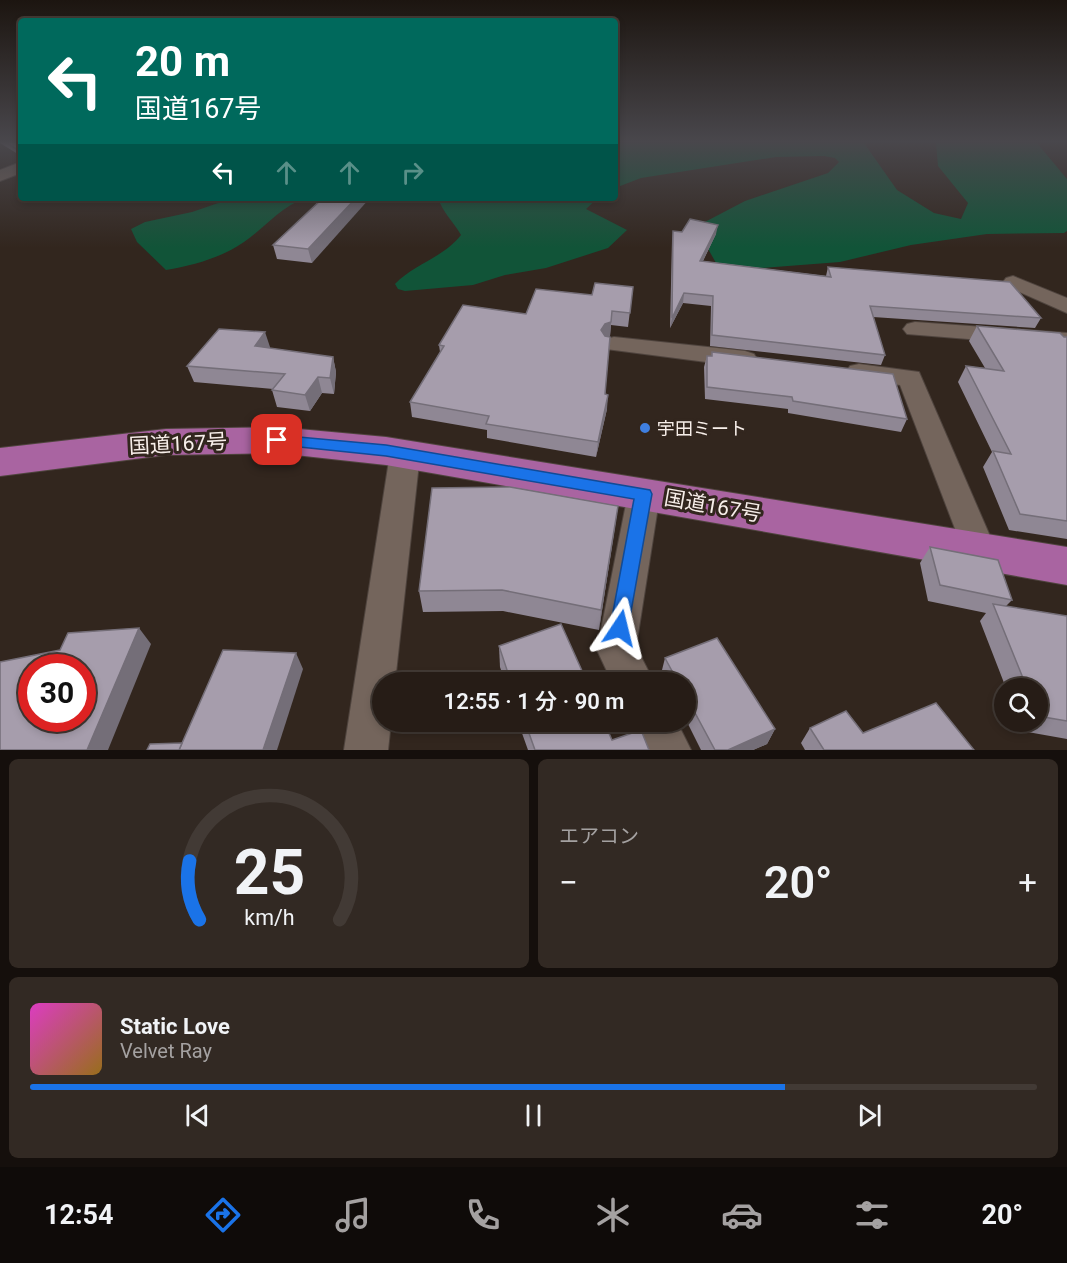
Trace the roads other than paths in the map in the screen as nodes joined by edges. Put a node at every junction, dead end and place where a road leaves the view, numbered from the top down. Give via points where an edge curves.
1 (1013, 282) edge
2 (1067, 306) edge
3 (915, 329) dead end
4 (1067, 340) edge
5 (614, 344) dead end
6 (768, 362) edge
7 (839, 370) edge
8 (405, 454) junction
9 (0, 462) edge
10 (644, 494) junction
11 (979, 550) junction
12 (1067, 566) edge
13 (628, 672) edge
14 (659, 732) edge
15 (366, 750) edge
16 (669, 750) edge

1 - 2 street
3 - 4 street
5 - 6 street
7 - 11 street via 910,378
8 - 9 highway, 国道167号 via 277,440 166,442
8 - 10 highway, 国道167号
8 - 15 street
10 - 11 highway, 国道167号
10 - 13 street via 616,650
11 - 12 highway, 国道167号
14 - 16 street

